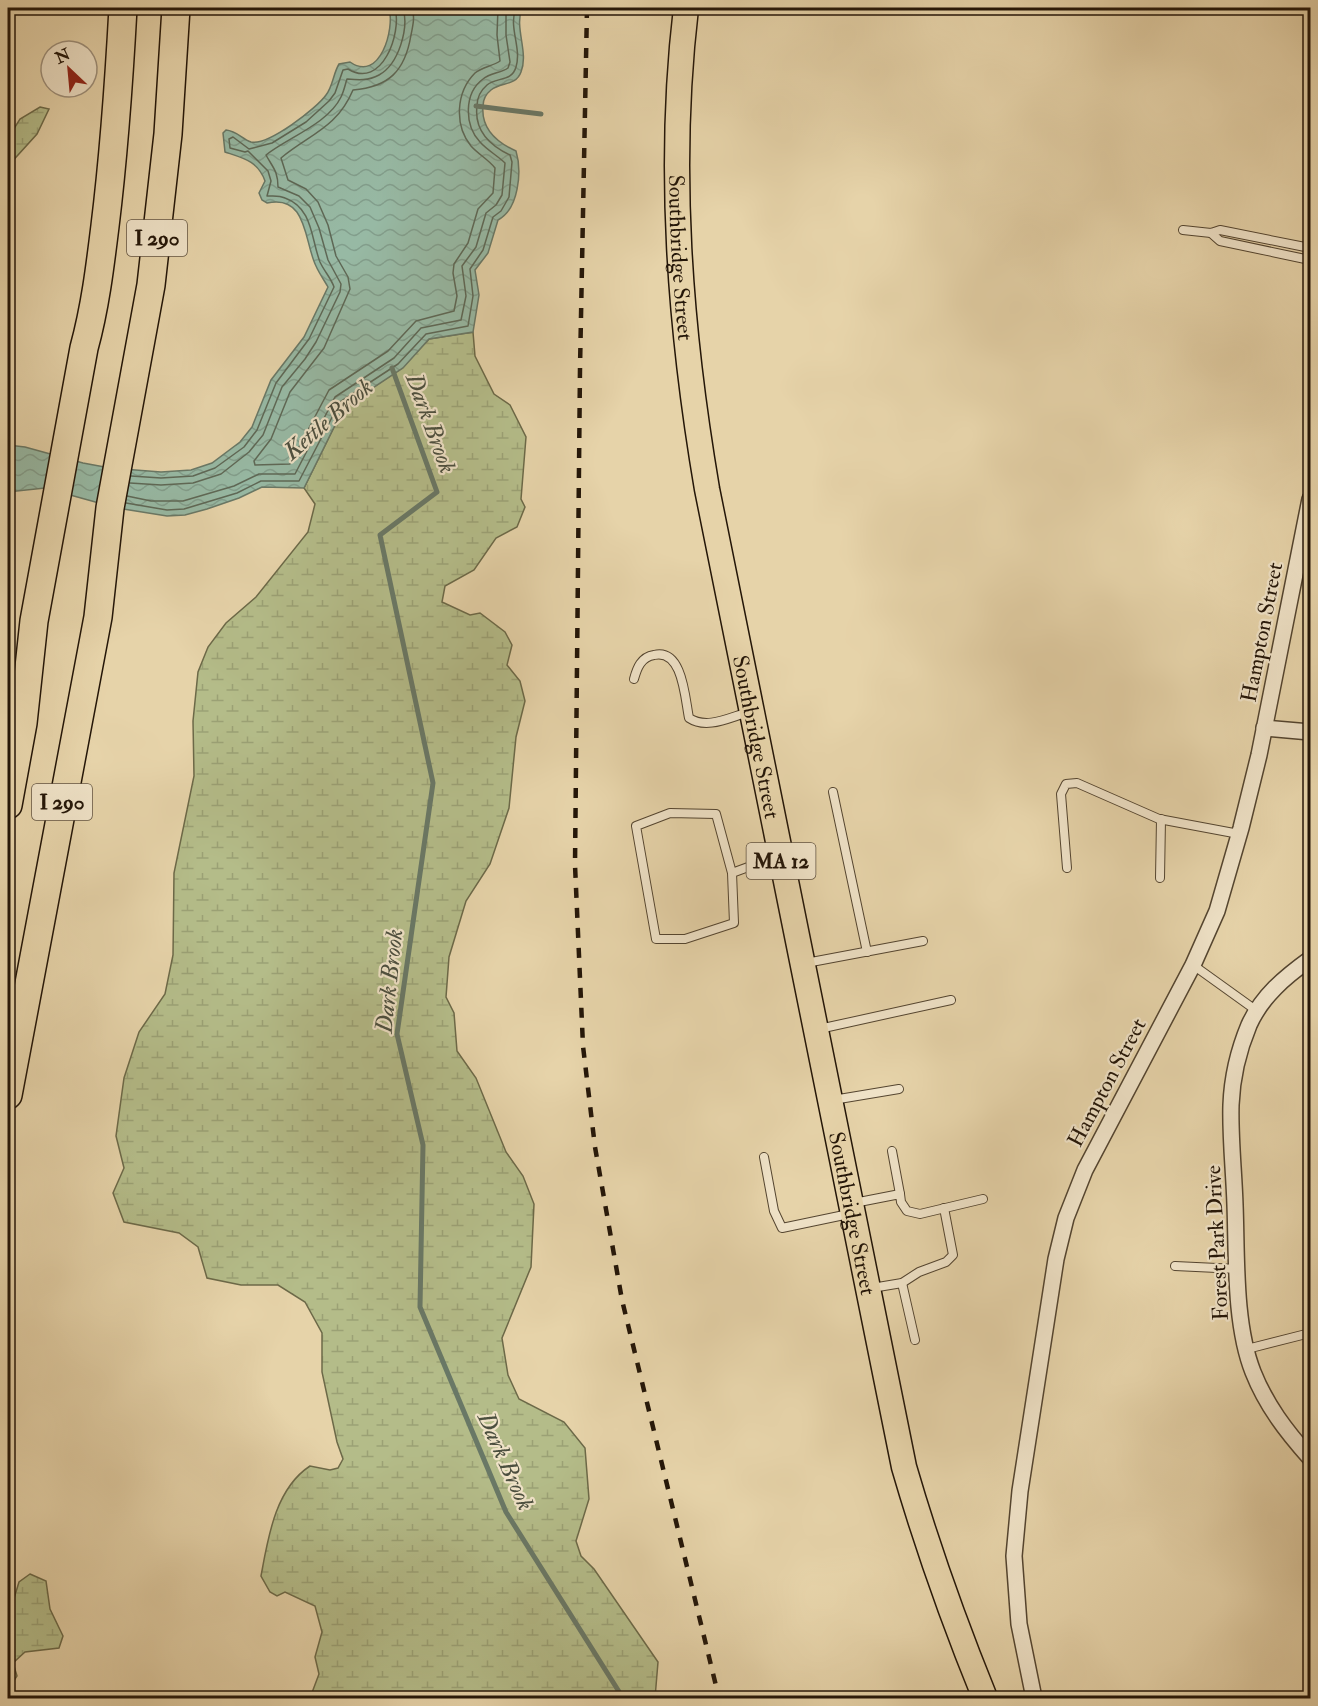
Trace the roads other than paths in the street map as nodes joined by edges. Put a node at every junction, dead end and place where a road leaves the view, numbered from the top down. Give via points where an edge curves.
1 (123, 8) edge
2 (176, 8) edge
3 (686, 8) edge
4 (1183, 230) dead end
5 (1211, 232) junction
6 (1311, 248) edge
7 (1311, 260) edge
8 (1311, 499) edge
9 (1306, 548) edge
10 (634, 679) dead end
11 (750, 712) junction
12 (1264, 728) junction
13 (1311, 732) edge
14 (833, 792) dead end
15 (8, 805) edge
16 (1161, 819) junction
17 (1239, 834) junction
18 (779, 855) junction
19 (1067, 868) dead end
20 (732, 873) junction
21 (1160, 878) dead end
22 (923, 941) dead end
23 (867, 952) junction
24 (1311, 959) edge
25 (801, 964) junction
26 (1193, 965) junction
27 (951, 1000) dead end
28 (1257, 1011) junction
29 (815, 1030) junction
30 (899, 1089) dead end
31 (8, 1095) edge
32 (829, 1101) junction
33 (892, 1152) dead end
34 (764, 1157) dead end
35 (900, 1194) junction
36 (982, 1199) dead end
37 (944, 1208) junction
38 (851, 1209) junction
39 (1175, 1266) dead end
40 (1238, 1269) junction
41 (902, 1283) junction
42 (867, 1288) junction
43 (1311, 1333) edge
44 (915, 1340) dead end
45 (1246, 1349) junction
46 (1311, 1458) edge
47 (1033, 1693) edge
48 (985, 1698) edge
49 (1045, 1698) edge

1 - 15 highway, I 290 via 115,139 92,318 34,621
2 - 31 highway, I 290 via 168,134 151,285 110,508 98,617
3 - 11 main road, Southbridge Street / MA 12 via 676,183 682,299 701,454
4 - 5 lane
5 - 6 lane via 1220,230
5 - 7 lane via 1220,241
8 - 9 street, Hampton Street
9 - 12 street, Hampton Street
10 - 11 lane via 645,658 663,654 680,671 689,718 695,722 709,723
11 - 18 main road, Southbridge Street / MA 12
12 - 13 street
12 - 17 street, Hampton Street
14 - 23 lane
16 - 17 lane
16 - 19 lane via 1077,783 1066,784 1061,794
16 - 21 lane
17 - 26 street, Hampton Street via 1217,910
18 - 20 lane
18 - 25 main road, Southbridge Street / MA 12
20 - 20 lane via 716,814 670,813 636,826 656,939 685,939 734,923
22 - 23 lane
23 - 25 lane
24 - 28 street, Forest Park Drive via 1278,985
25 - 29 main road, Southbridge Street / MA 12
26 - 28 lane
26 - 47 street, Hampton Street via 1085,1170 1066,1218 1056,1259 1020,1491 1014,1556 1019,1623
27 - 29 lane
28 - 40 street, Forest Park Drive via 1238,1056 1231,1104
29 - 32 main road, Southbridge Street / MA 12
30 - 32 lane
32 - 38 main road, Southbridge Street / MA 12
33 - 35 lane
34 - 38 lane via 774,1211 782,1228
35 - 37 lane via 907,1211 921,1214
35 - 38 lane
36 - 37 lane
37 - 41 lane via 953,1255
38 - 42 main road, Southbridge Street / MA 12
39 - 40 lane
40 - 45 street, Forest Park Drive
41 - 42 lane
41 - 44 lane
42 - 48 main road, Southbridge Street / MA 12 via 907,1478 953,1618
43 - 45 lane
45 - 46 street, Forest Park Drive via 1264,1398
47 - 49 lane

